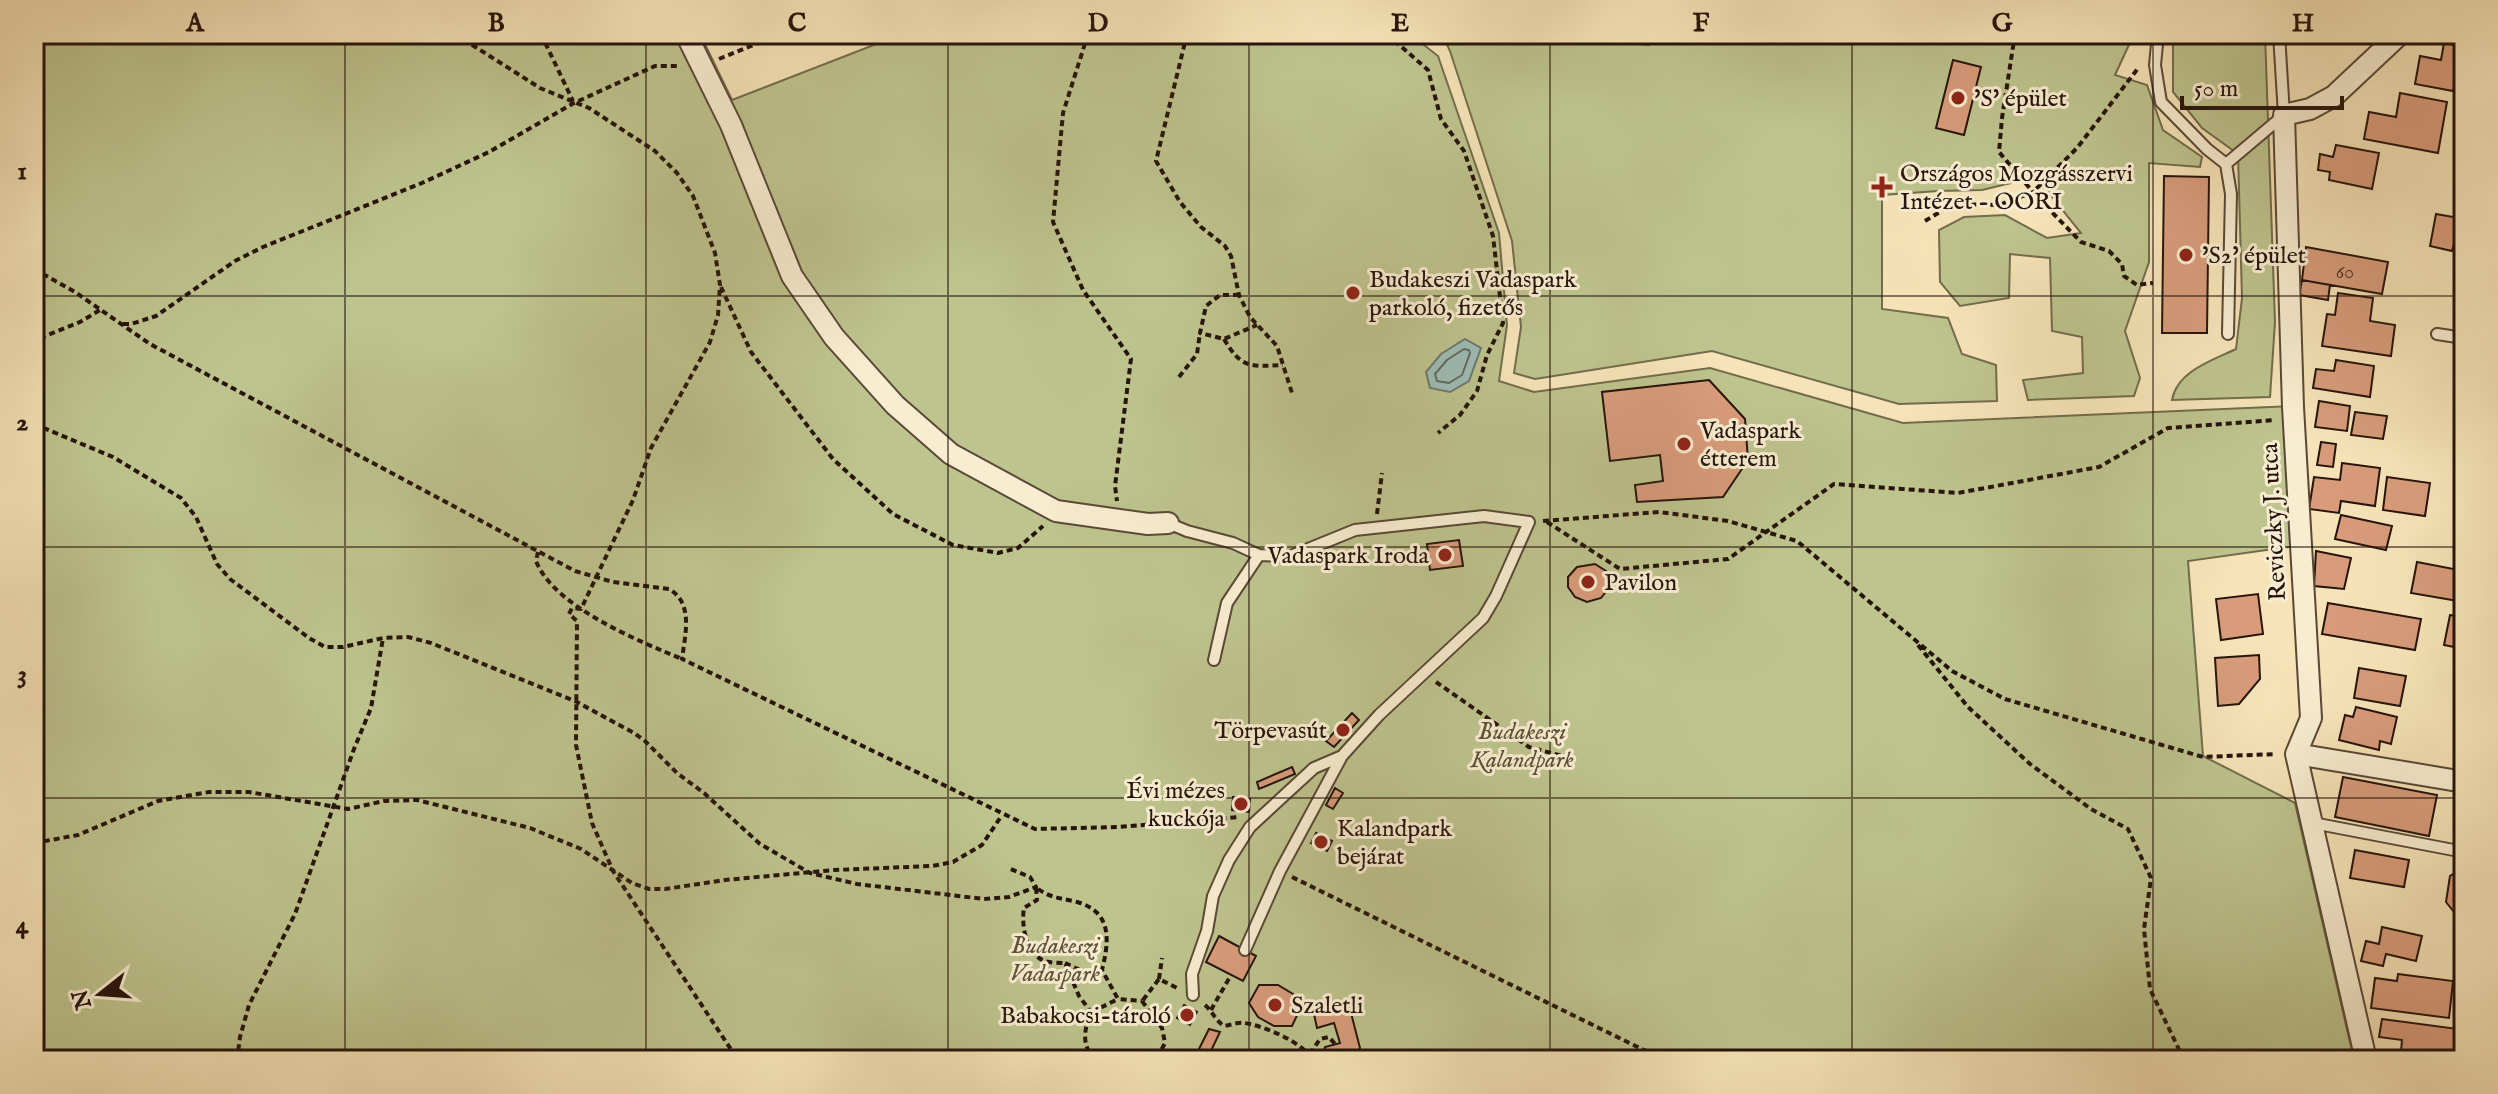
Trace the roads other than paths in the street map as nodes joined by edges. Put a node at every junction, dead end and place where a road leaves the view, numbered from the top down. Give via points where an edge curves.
1 (686, 34) edge
2 (2279, 34) edge
3 (2400, 34) edge
4 (2158, 38) edge
5 (2284, 115) junction
6 (2226, 164) junction
7 (2228, 334) dead end
8 (2437, 334) dead end
9 (2464, 338) edge
10 (1168, 523) joint
11 (1259, 555) junction
12 (1214, 660) dead end
13 (2296, 754) junction
14 (1342, 756) junction
15 (2464, 782) edge
16 (2311, 823) junction
17 (2464, 852) edge
18 (1245, 950) dead end
19 (1193, 995) dead end
20 (2366, 1060) edge

1 - 10 street via 731,125 792,276 834,337 895,405 951,454 1056,511
2 - 5 lane
3 - 5 street via 2334,96
4 - 6 lane via 2155,65 2161,102
5 - 6 lane
5 - 13 street, Reviczky J. utca via 2293,419 2311,718
6 - 7 lane via 2231,194
8 - 9 lane
10 - 11 lane
11 - 12 lane via 1227,603
11 - 14 lane via 1291,556 1355,530 1484,516 1529,522 1483,618
13 - 15 street
13 - 16 street
14 - 18 lane via 1280,871
14 - 19 lane via 1314,768 1250,827 1229,860 1213,896 1192,974
16 - 17 lane
16 - 20 street

